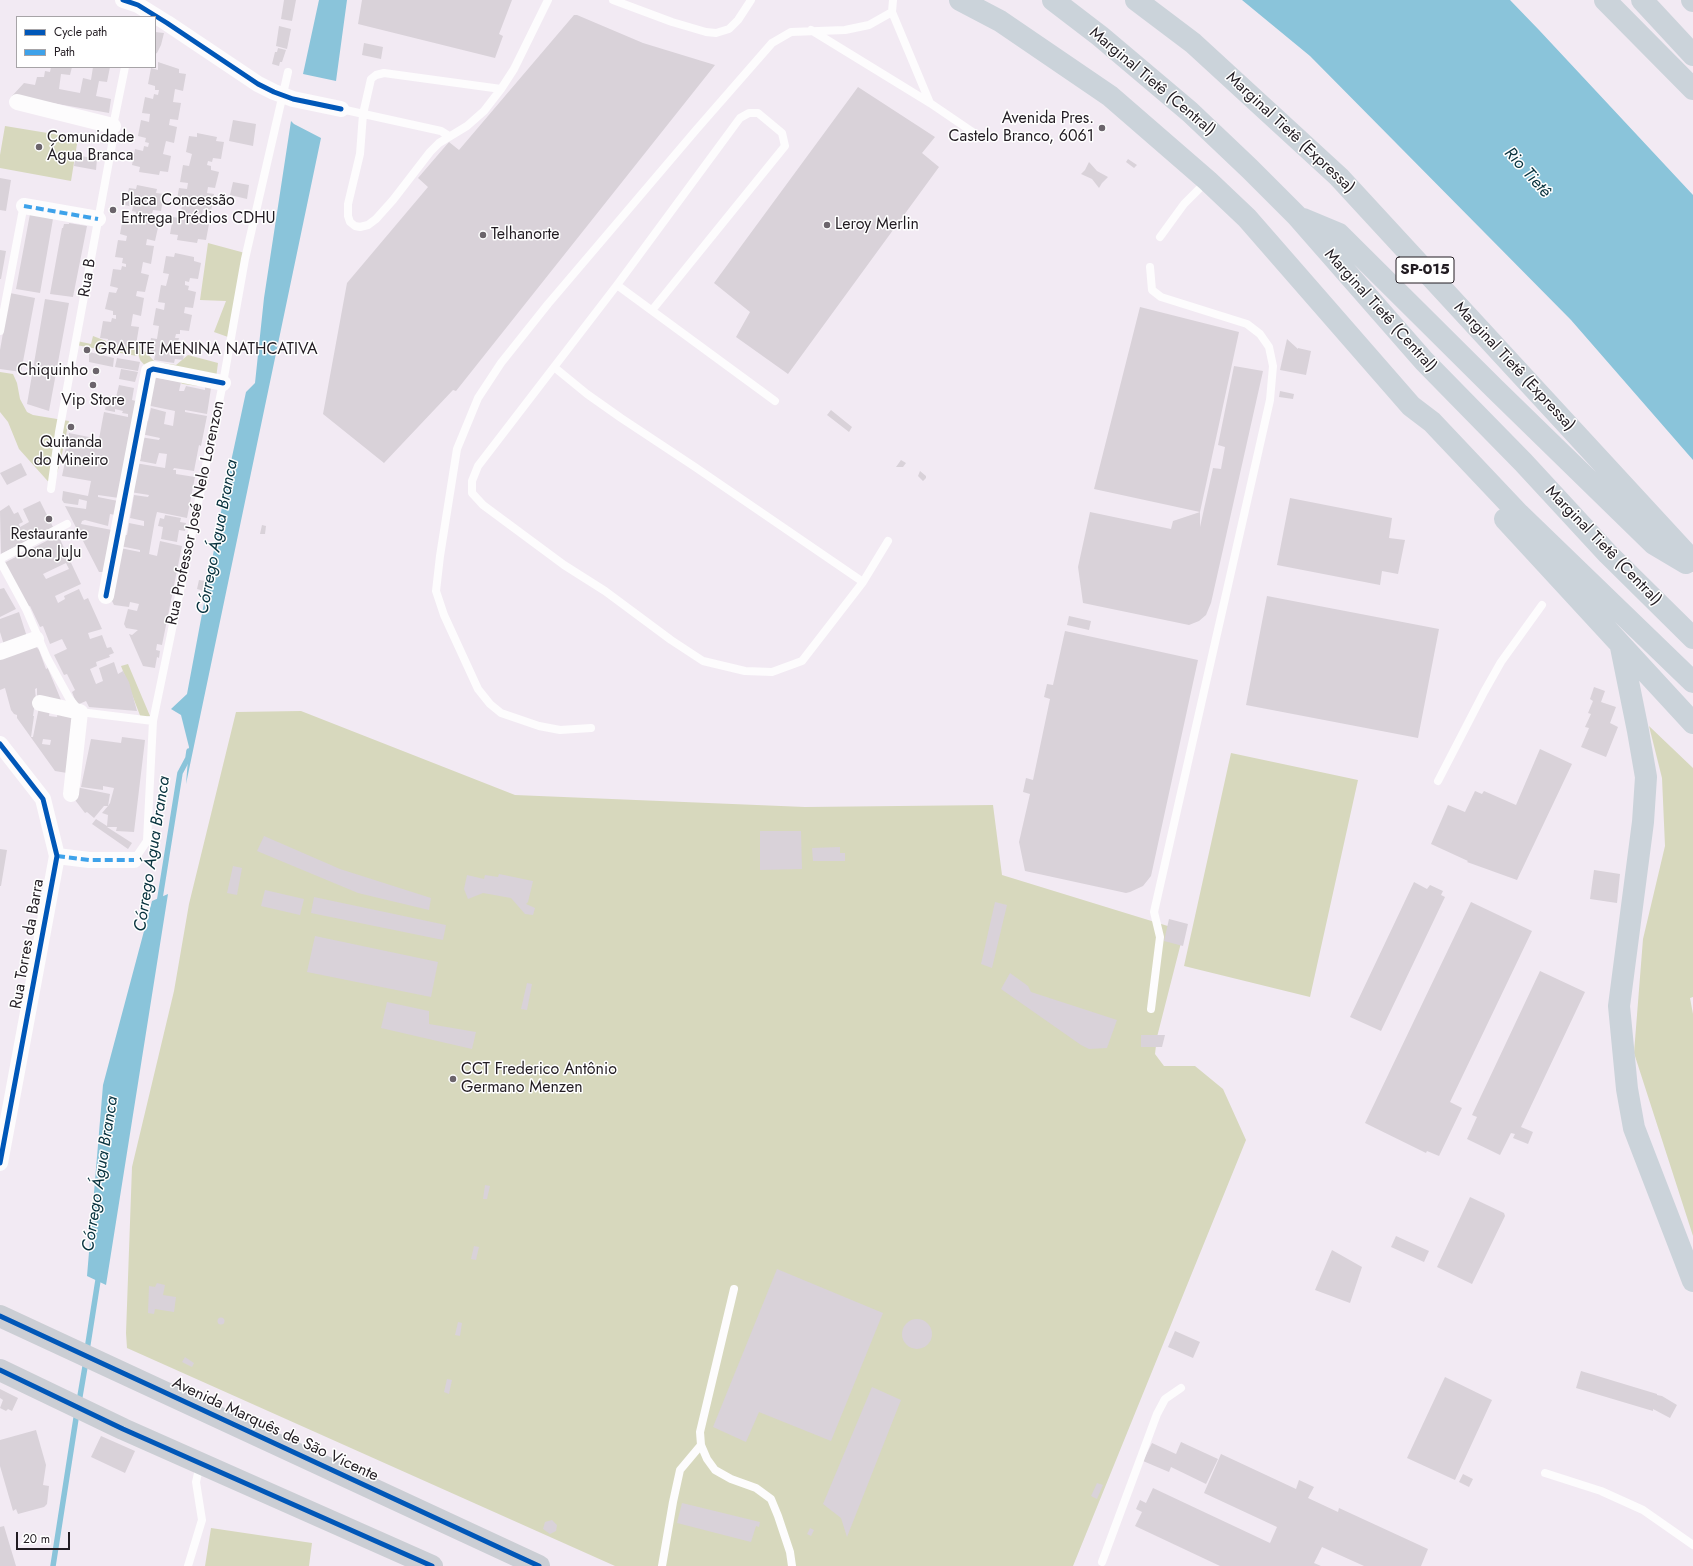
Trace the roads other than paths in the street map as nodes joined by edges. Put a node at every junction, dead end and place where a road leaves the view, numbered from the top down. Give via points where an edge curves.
1 (548, 0) edge
2 (613, 0) edge
3 (751, 0) edge
4 (893, 0) edge
5 (960, 0) edge
6 (1053, 0) edge
7 (1136, 0) edge
8 (1605, 0) edge
9 (1642, 0) edge
10 (132, 7) edge
11 (892, 12) junction
12 (147, 16) edge
13 (156, 22) edge
14 (811, 30) junction
15 (1693, 55) edge
16 (125, 68) edge
17 (288, 72) dead end
18 (501, 89) junction
19 (1693, 89) edge
20 (282, 96) junction
21 (17, 102) dead end
22 (930, 103) junction
23 (341, 109) joint
24 (363, 114) junction
25 (113, 126) junction
26 (978, 135) dead end
27 (449, 136) junction
28 (1208, 180) junction
29 (24, 203) joint
30 (1297, 216) junction
31 (98, 219) junction
32 (1160, 238) dead end
33 (1150, 267) dead end
34 (617, 284) junction
35 (652, 309) junction
36 (0, 331) edge
37 (554, 367) junction
38 (223, 383) junction
39 (775, 401) dead end
40 (1411, 406) junction
41 (50, 489) dead end
42 (67, 524) dead end
43 (888, 541) dead end
44 (0, 560) edge
45 (1693, 561) edge
46 (1693, 566) edge
47 (863, 582) junction
48 (106, 596) dead end
49 (1542, 605) dead end
50 (1693, 638) edge
51 (36, 639) dead end
52 (1621, 647) junction
53 (0, 652) edge
54 (1693, 682) edge
55 (40, 703) dead end
56 (80, 712) junction
57 (153, 721) junction
58 (1693, 723) edge
59 (591, 728) dead end
60 (0, 744) edge
61 (1438, 781) dead end
62 (71, 794) dead end
63 (57, 856) junction
64 (134, 860) joint
65 (1151, 1009) dead end
66 (0, 1163) edge
67 (1693, 1281) edge
68 (734, 1289) dead end
69 (0, 1316) edge
70 (0, 1370) edge
71 (1181, 1388) dead end
72 (701, 1445) junction
73 (201, 1463) junction
74 (1545, 1473) dead end
75 (1693, 1545) edge
76 (1102, 1562) dead end
77 (188, 1566) edge
78 (432, 1566) edge
79 (538, 1566) edge
80 (662, 1566) edge
81 (792, 1566) edge

1 - 18 lane via 514,69
2 - 3 lane via 672,22 716,33 729,29
4 - 11 lane
5 - 28 highway via 1000,21 1110,96
6 - 30 highway, Marginal Tietê (Central) via 1190,112
7 - 45 highway, Marginal Tietê (Expressa) / SP-015 via 1193,43 1339,177
8 - 19 highway
9 - 15 highway
10 - 12 street
11 - 14 lane via 869,25 844,30
11 - 22 lane
13 - 20 street
14 - 22 lane
14 - 59 lane via 791,32 772,43 686,142 501,363 478,398 457,449 436,591 444,615 478,689 501,713 560,730
16 - 25 lane, Rua B
17 - 20 lane, Rua Professor José Nelo Lorenzon
18 - 24 lane via 384,73 376,75 371,80
18 - 27 lane via 484,111 467,126
20 - 23 street
20 - 38 lane, Rua Professor José Nelo Lorenzon via 245,259
21 - 25 street
22 - 26 lane
23 - 24 lane
24 - 27 lane via 441,131
24 - 27 lane via 360,154 348,204 348,216 355,226 368,225 376,219 430,152
25 - 31 lane, Rua B via 114,134
28 - 32 lane via 1184,204
28 - 40 highway via 1247,218
29 - 31 street
29 - 36 lane
30 - 46 highway via 1339,234 1654,544
30 - 50 highway, Marginal Tietê (Central) via 1424,362 1523,462 1608,554
31 - 41 lane, Rua B
33 - 65 lane via 1152,290 1161,297 1247,324 1260,334 1269,346 1272,366 1270,400 1154,912 1160,937
34 - 35 lane
34 - 35 lane via 740,118 749,113 758,113 782,133 785,146
34 - 37 lane
35 - 39 lane
37 - 47 lane via 621,418
37 - 47 lane via 478,466 472,481 472,493 483,505 564,565 605,591 671,640 703,661 745,672 772,672 802,661
38 - 48 street via 153,369 149,371
38 - 57 lane, Rua Professor José Nelo Lorenzon
40 - 52 highway via 1424,429 1437,444
40 - 54 highway via 1432,422 1519,514
42 - 44 lane
43 - 47 lane
44 - 56 lane via 26,609 47,658 69,698
49 - 61 lane via 1501,662
51 - 53 street
52 - 58 highway
52 - 67 highway via 1646,777 1643,822 1619,1006 1627,1089 1634,1128
55 - 56 street
56 - 57 lane
56 - 62 street
57 - 64 lane, Rua Professor José Nelo Lorenzon via 147,840
60 - 63 street, Rua Torres da Barra via 43,799
63 - 64 street via 89,860
63 - 66 street, Rua Torres da Barra
68 - 72 lane via 700,1432
69 - 79 main road, Avenida Marquês de São Vicente
70 - 73 main road
71 - 76 lane via 1165,1399 1157,1414
72 - 80 lane via 680,1470
72 - 81 lane via 715,1470 756,1488 771,1499 788,1545
73 - 77 lane via 196,1482 202,1520
73 - 78 main road
74 - 75 lane via 1601,1491 1643,1510

